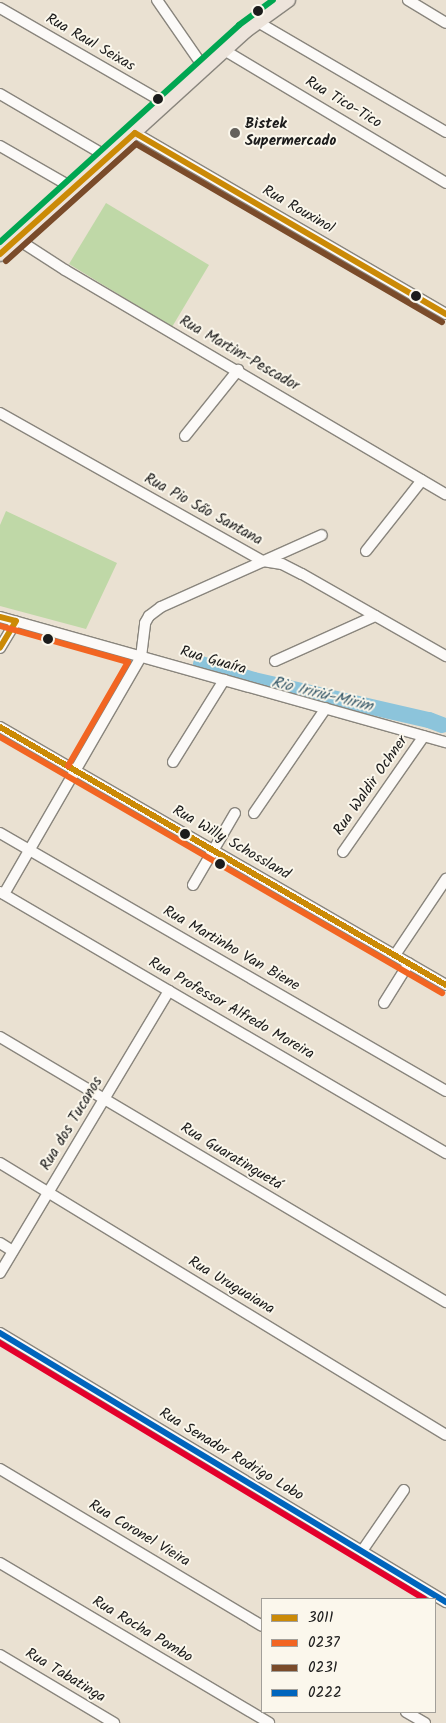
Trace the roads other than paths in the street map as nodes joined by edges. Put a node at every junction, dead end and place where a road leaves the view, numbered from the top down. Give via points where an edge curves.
1 (157, 0) edge
2 (288, 0) edge
3 (408, 0) edge
4 (0, 8) edge
5 (256, 21) junction
6 (446, 23) edge
7 (224, 50) junction
8 (204, 68) junction
9 (0, 94) edge
10 (166, 104) junction
11 (446, 132) edge
12 (135, 133) junction
13 (0, 146) edge
14 (108, 157) junction
15 (446, 183) edge
16 (73, 188) junction
17 (6, 245) edge
18 (446, 314) edge
19 (238, 370) junction
20 (0, 413) edge
21 (185, 436) dead end
22 (422, 480) junction
23 (446, 494) edge
24 (322, 535) dead end
25 (366, 551) dead end
26 (263, 562) junction
27 (375, 616) junction
28 (0, 617) edge
29 (16, 622) junction
30 (0, 648) edge
31 (446, 656) edge
32 (141, 657) junction
33 (275, 661) dead end
34 (224, 680) junction
35 (326, 708) junction
36 (0, 726) edge
37 (424, 736) junction
38 (446, 742) edge
39 (173, 762) dead end
40 (76, 770) junction
41 (234, 813) dead end
42 (254, 813) dead end
43 (0, 833) edge
44 (29, 850) junction
45 (213, 850) junction
46 (343, 852) dead end
47 (446, 879) edge
48 (193, 885) dead end
49 (2, 893) edge
50 (395, 955) junction
51 (409, 964) junction
52 (446, 985) edge
53 (169, 991) junction
54 (384, 1003) dead end
55 (0, 1037) edge
56 (446, 1091) edge
57 (104, 1099) junction
58 (446, 1153) edge
59 (0, 1163) edge
60 (48, 1192) junction
61 (0, 1243) edge
62 (13, 1251) junction
63 (0, 1273) edge
64 (446, 1302) edge
65 (0, 1333) edge
66 (446, 1435) edge
67 (0, 1469) edge
68 (404, 1490) dead end
69 (362, 1551) junction
70 (0, 1563) edge
71 (446, 1602) edge
72 (261, 1625) edge
73 (0, 1655) edge
74 (408, 1713) edge
75 (114, 1723) edge
76 (269, 1723) edge
77 (425, 1723) edge

1 - 8 street
2 - 5 main road
3 - 6 street
4 - 10 street, Rua Raul Seixas
5 - 7 main road
5 - 11 street
7 - 8 main road
7 - 15 street, Rua Tico-Tico
8 - 10 main road
9 - 14 street
10 - 12 main road
12 - 14 main road
12 - 18 street, Rua Rouxinol
13 - 16 street
14 - 16 main road
16 - 17 main road
17 - 19 street, Rua Martim-Pescador via 65,270
19 - 21 street
19 - 22 street, Rua Martim-Pescador
20 - 26 street, Rua Pio São Santana
22 - 23 street, Rua Martim-Pescador
22 - 25 street
24 - 26 street
26 - 27 street, Rua Pio São Santana via 282,564
26 - 32 street via 154,611 145,623
27 - 31 street, Rua Pio São Santana
27 - 33 street
28 - 29 street, Rua Guaíra
29 - 30 street
29 - 32 street, Rua Guaíra
32 - 34 street, Rua Guaíra
32 - 40 street
34 - 35 street, Rua Guaíra
34 - 39 street
35 - 37 street, Rua Guaíra
35 - 42 street
36 - 40 street, Rua Willy Schossland
37 - 38 street, Rua Guaíra
37 - 46 street, Rua Waldir Ochner
40 - 44 street
40 - 45 street, Rua Willy Schossland
41 - 45 street
43 - 44 street, Rua Martinho Van Biene
44 - 49 street
44 - 56 street, Rua Martinho Van Biene
45 - 48 street
45 - 50 street, Rua Willy Schossland
47 - 50 street
49 - 53 street, Rua Professor Alfredo Moreira
50 - 51 street, Rua Willy Schossland
51 - 52 street, Rua Willy Schossland
51 - 54 street
53 - 57 street, Rua dos Tucanos
53 - 58 street, Rua Professor Alfredo Moreira
55 - 57 street, Rua Guaratinguetá
57 - 60 street, Rua dos Tucanos
57 - 64 street, Rua Guaratinguetá
59 - 60 street, Rua Uruguaiana
60 - 62 street, Rua dos Tucanos
60 - 66 street, Rua Uruguaiana
61 - 62 street
62 - 63 street, Rua dos Tucanos
65 - 69 street, Rua Senador Rodrigo Lobo
67 - 72 street, Rua Coronel Vieira
68 - 69 street
69 - 71 street, Rua Senador Rodrigo Lobo
70 - 76 street, Rua Rocha Pombo
73 - 75 street, Rua Tabatinga
74 - 77 street

